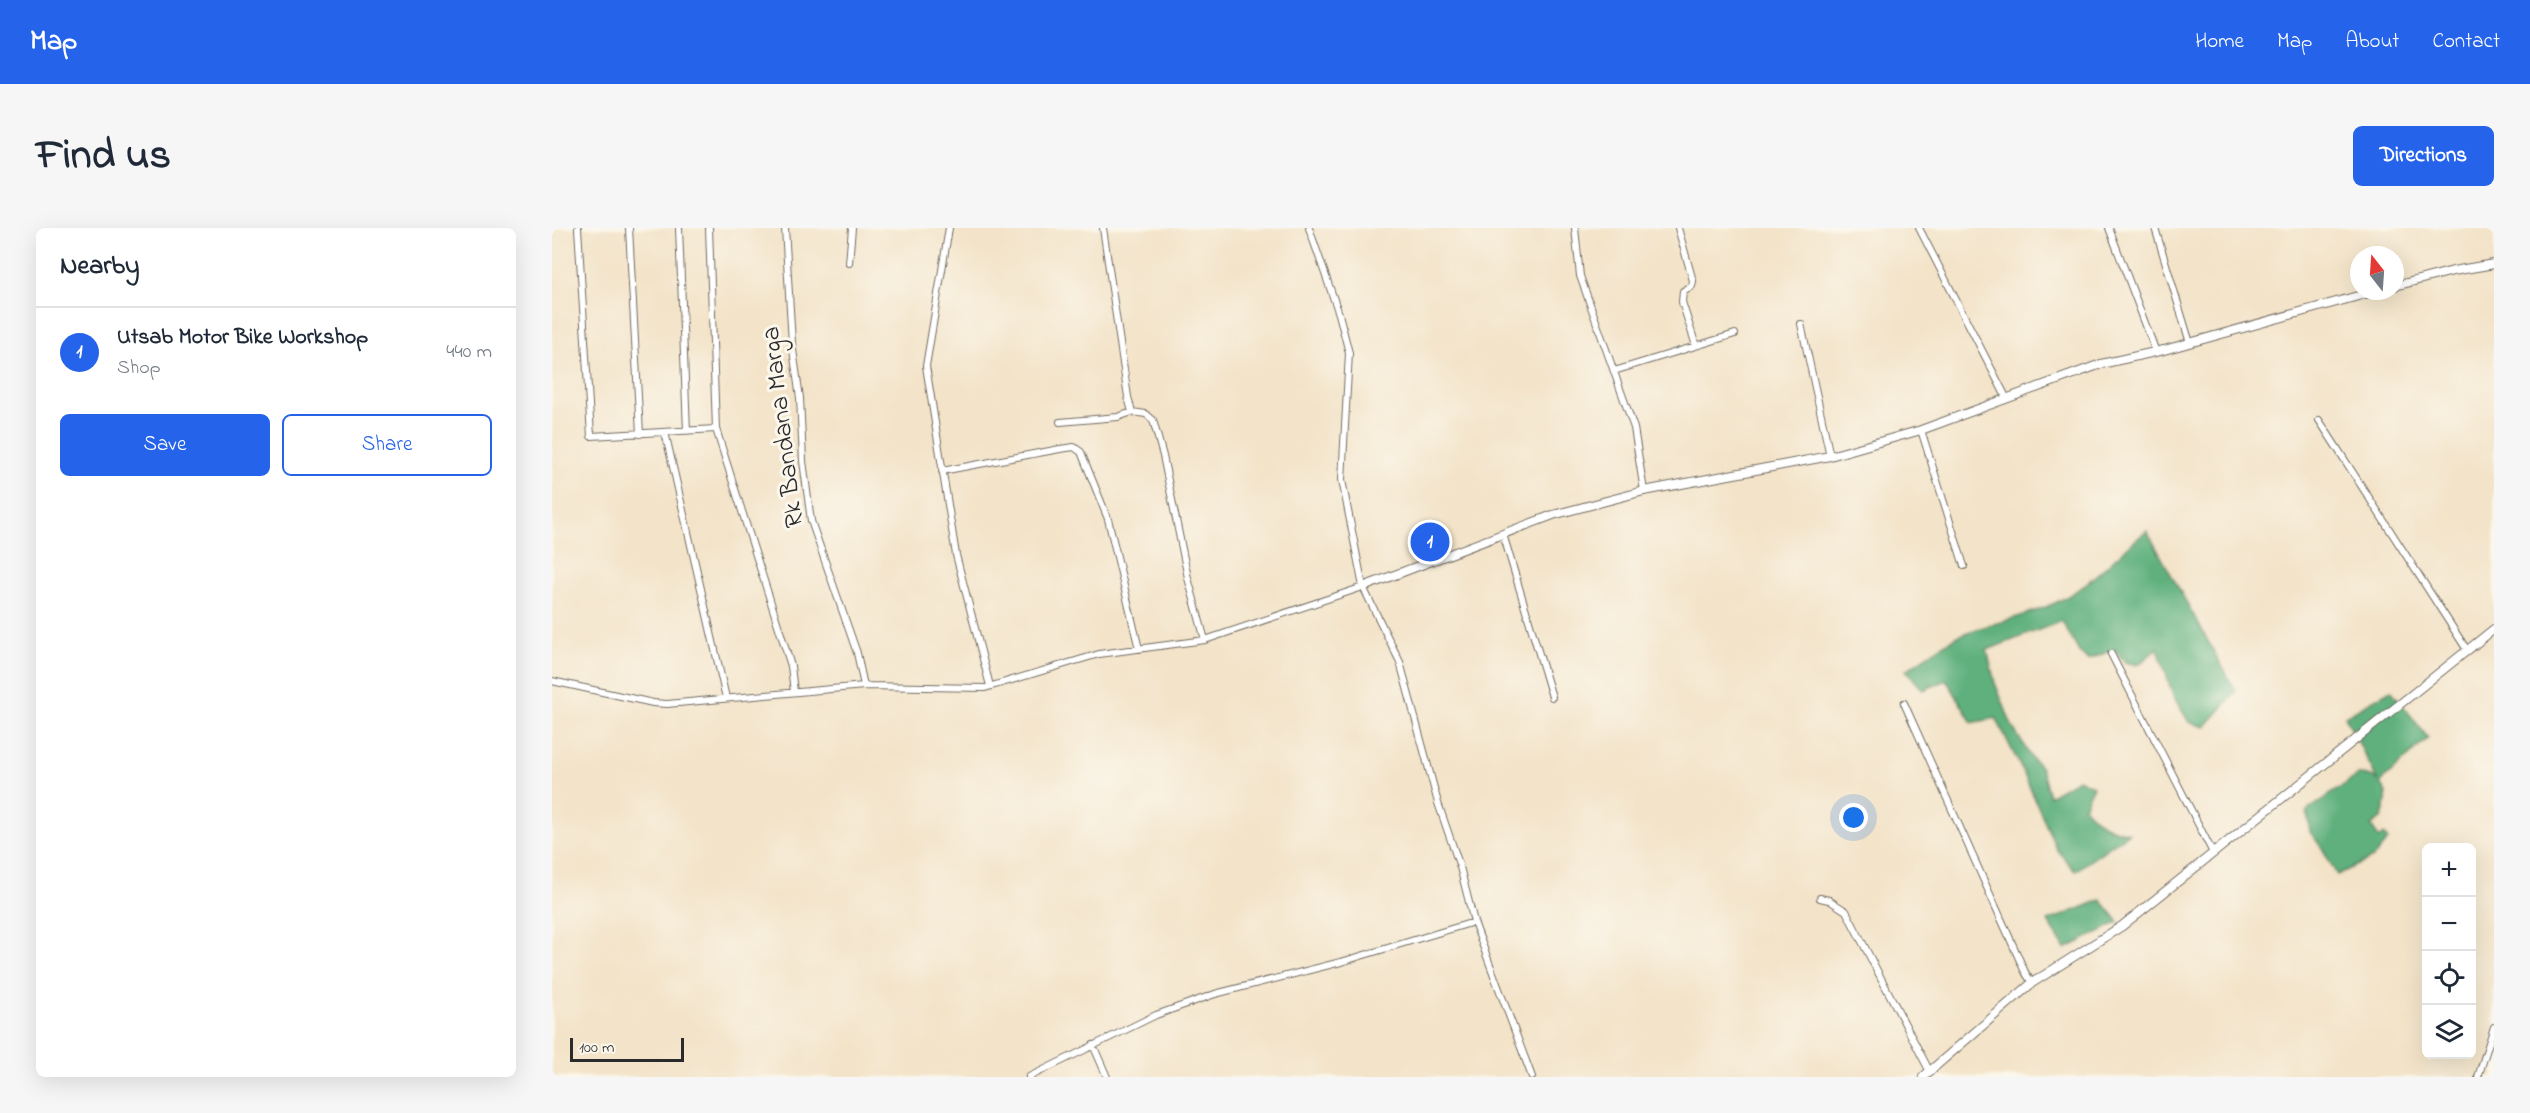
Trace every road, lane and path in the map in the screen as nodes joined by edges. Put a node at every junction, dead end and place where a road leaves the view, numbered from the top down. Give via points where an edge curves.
1 (578, 228) edge
2 (629, 228) edge
3 (680, 228) edge
4 (709, 228) edge
5 (786, 228) edge
6 (852, 228) edge
7 (949, 228) edge
8 (1103, 228) edge
9 (1309, 228) edge
10 (1575, 228) edge
11 (1678, 228) edge
12 (1919, 228) edge
13 (2109, 228) edge
14 (2155, 228) edge
15 (849, 263) dead end
16 (2494, 264) edge
17 (2404, 284) edge
18 (2350, 298) edge
19 (1801, 324) dead end
20 (1735, 334) dead end
21 (2190, 343) junction
22 (1696, 346) junction
23 (2156, 352) junction
24 (1614, 371) junction
25 (2007, 399) junction
26 (1132, 412) junction
27 (2319, 420) dead end
28 (1060, 422) dead end
29 (716, 429) junction
30 (1922, 430) junction
31 (687, 431) junction
32 (664, 432) junction
33 (640, 434) junction
34 (1830, 456) junction
35 (942, 471) junction
36 (1644, 491) junction
37 (1503, 534) junction
38 (1964, 566) dead end
39 (1363, 587) junction
40 (2494, 628) edge
41 (1205, 640) junction
42 (1139, 649) junction
43 (2467, 650) junction
44 (2111, 654) dead end
45 (552, 681) edge
46 (864, 686) junction
47 (990, 686) junction
48 (794, 692) junction
49 (1552, 697) dead end
50 (726, 698) junction
51 (1904, 703) dead end
52 (2213, 853) junction
53 (1820, 898) dead end
54 (1474, 922) junction
55 (2032, 983) junction
56 (2494, 1027) edge
57 (1093, 1045) junction
58 (1926, 1074) edge
59 (1029, 1077) edge
60 (1107, 1077) edge
61 (1532, 1077) edge
62 (2478, 1077) edge

1 - 33 street via 591,436
2 - 33 street
3 - 31 street
4 - 29 street
5 - 46 street, Rk Bandana Marga via 792,343 811,521 857,653
6 - 15 street
7 - 35 street via 926,366
8 - 26 street
9 - 39 street via 1349,353 1342,480
10 - 24 street via 1580,276
11 - 22 street via 1693,280 1692,286 1683,291 1682,302
12 - 25 street
13 - 23 street
14 - 21 street
16 - 17 street
18 - 21 street
19 - 34 street
20 - 22 street
21 - 23 street
22 - 24 street
23 - 25 street via 2101,364
24 - 36 street via 1634,428
25 - 30 street
26 - 28 street via 1118,417
26 - 41 street via 1146,414 1153,420
27 - 43 street
29 - 31 street
29 - 48 street via 791,666
30 - 34 street
30 - 38 street
31 - 32 street
32 - 33 street
32 - 50 street
34 - 36 street
35 - 42 street via 1074,447 1081,452 1108,519
35 - 47 street via 956,555
36 - 37 street via 1553,515
37 - 39 street
37 - 49 street
39 - 41 street
39 - 54 street via 1400,662
40 - 43 street
41 - 42 street
42 - 47 street via 1099,654
43 - 52 street
44 - 52 street
45 - 50 street via 653,703
46 - 47 street
46 - 48 street
48 - 50 street
51 - 55 street
52 - 55 street via 2122,926
53 - 58 street via 1846,911
54 - 57 street via 1215,994 1156,1015
54 - 61 street
55 - 58 street
56 - 62 street
57 - 59 street
57 - 60 street

